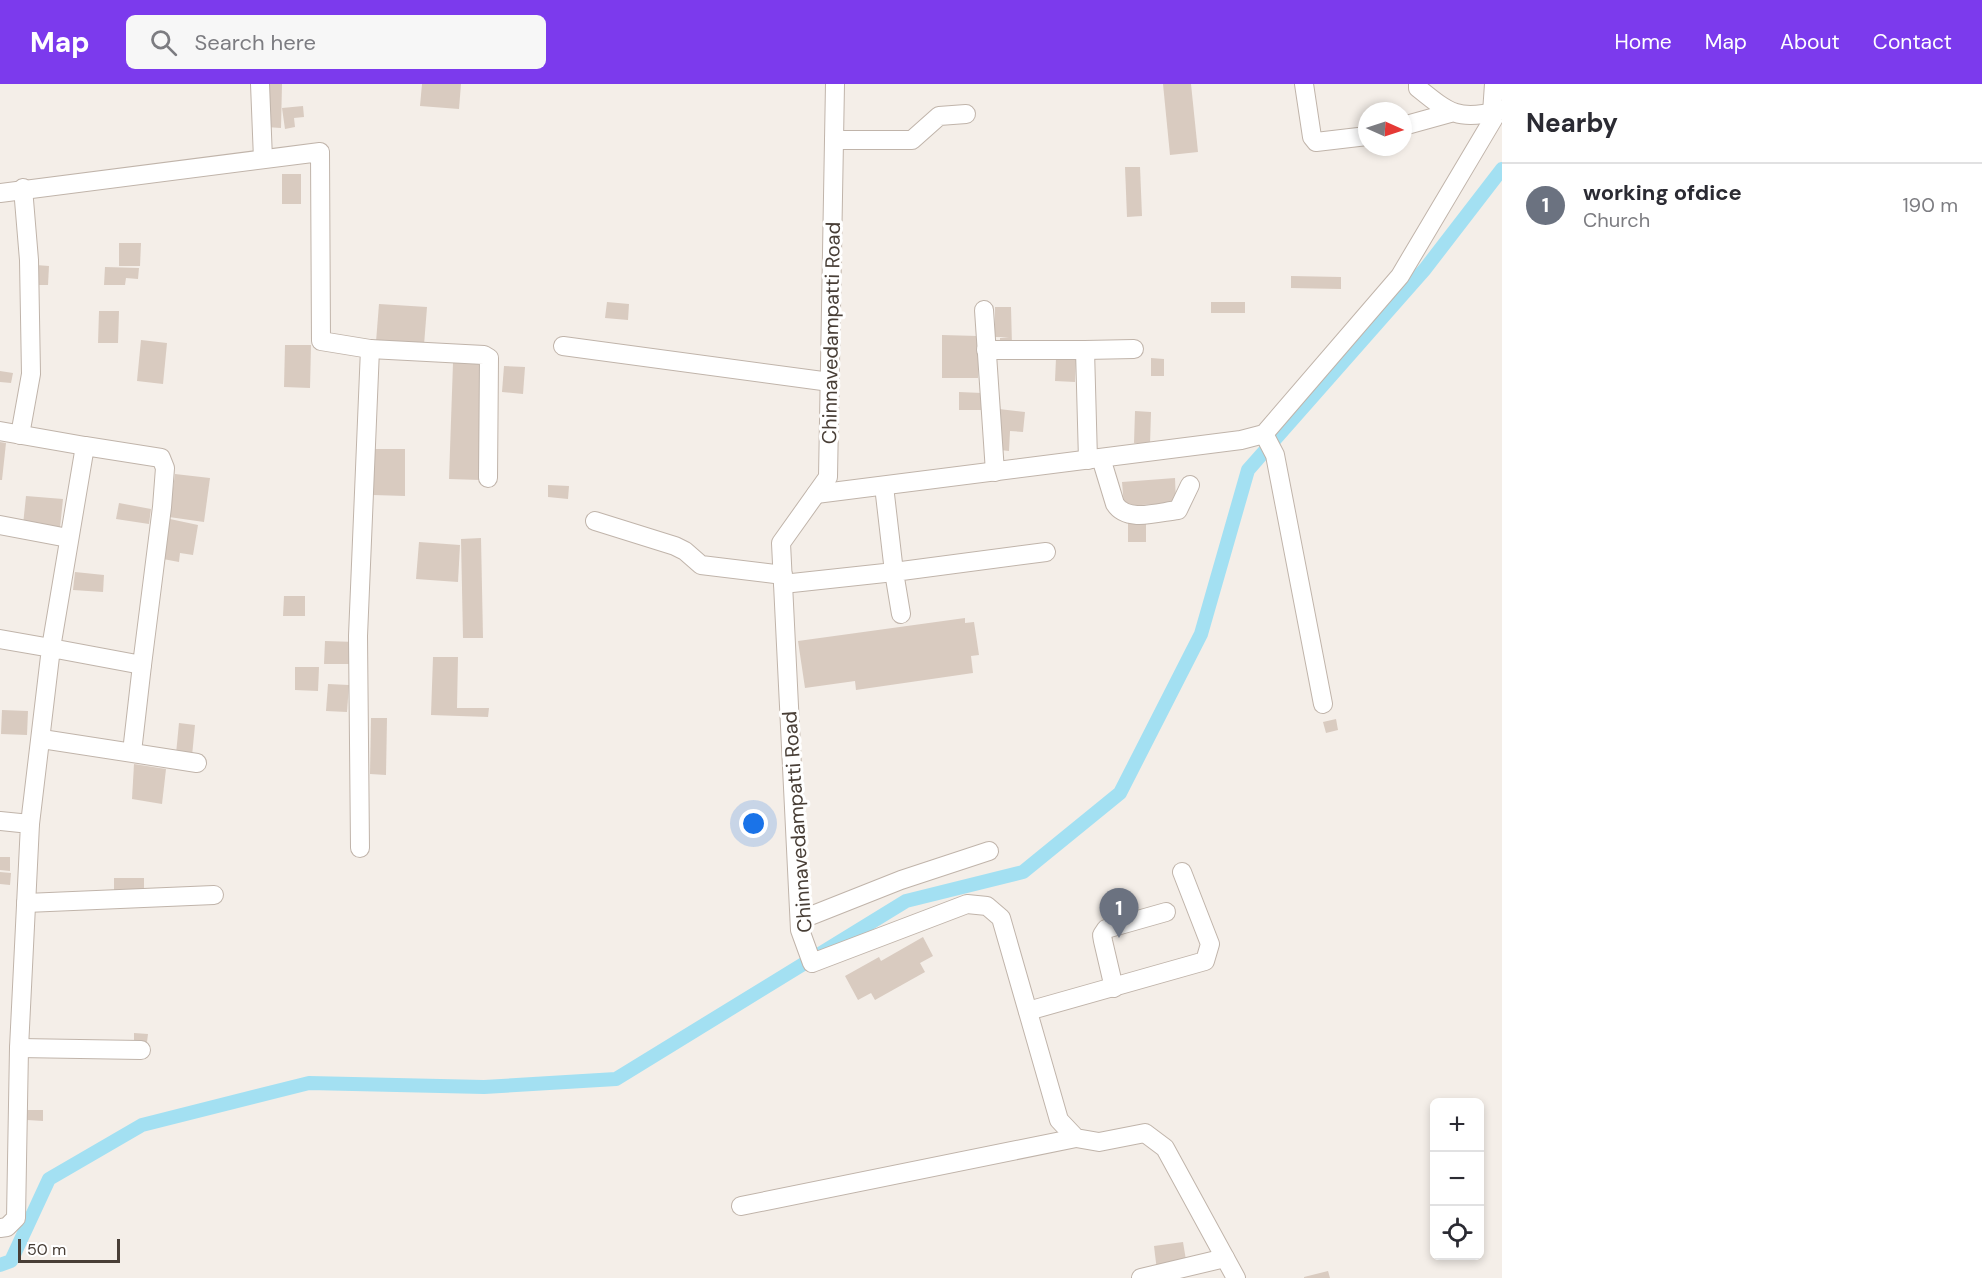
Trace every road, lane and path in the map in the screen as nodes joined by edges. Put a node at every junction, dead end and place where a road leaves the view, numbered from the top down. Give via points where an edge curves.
1 (260, 84) edge
2 (836, 84) edge
3 (1304, 84) edge
4 (1418, 84) edge
5 (1494, 84) edge
6 (1497, 111) edge
7 (1449, 113) junction
8 (966, 114) dead end
9 (1412, 123) edge
10 (1358, 137) edge
11 (834, 140) junction
12 (263, 159) junction
13 (23, 188) junction
14 (0, 193) edge
15 (984, 310) dead end
16 (563, 346) dead end
17 (370, 349) junction
18 (986, 350) junction
19 (1085, 350) junction
20 (1134, 350) dead end
21 (830, 382) junction
22 (0, 431) edge
23 (1264, 434) junction
24 (20, 435) junction
25 (85, 446) junction
26 (1095, 459) junction
27 (995, 472) junction
28 (488, 478) dead end
29 (1190, 485) dead end
30 (884, 486) junction
31 (816, 494) junction
32 (595, 521) dead end
33 (0, 525) edge
34 (68, 538) junction
35 (1046, 552) dead end
36 (894, 572) junction
37 (783, 579) junction
38 (901, 614) dead end
39 (0, 639) edge
40 (51, 648) junction
41 (142, 664) junction
42 (1323, 704) dead end
43 (42, 739) junction
44 (132, 752) junction
45 (196, 763) dead end
46 (0, 821) edge
47 (30, 824) junction
48 (360, 848) dead end
49 (989, 851) dead end
50 (1182, 872) dead end
51 (214, 895) dead end
52 (26, 903) junction
53 (1166, 912) dead end
54 (800, 925) junction
55 (1114, 988) junction
56 (1028, 1011) junction
57 (18, 1048) junction
58 (141, 1050) dead end
59 (8, 1138) edge
60 (1076, 1138) junction
61 (741, 1206) dead end
62 (0, 1228) edge
63 (1225, 1258) junction
64 (1141, 1278) edge
65 (1236, 1278) edge

1 - 12 street
2 - 11 street, Chinnavedampatti Road
3 - 10 street via 1316,142
4 - 7 street
5 - 6 street
6 - 7 street via 1473,117
6 - 23 street via 1400,276
7 - 9 street
8 - 11 street via 939,116 912,140
11 - 21 street, Chinnavedampatti Road
12 - 13 street
12 - 17 street via 320,152 321,341
13 - 14 street
13 - 24 street via 31,374
15 - 18 street
16 - 21 street
17 - 28 street via 489,358
17 - 48 street via 358,636
18 - 19 street
18 - 27 street
19 - 20 street
19 - 26 street
21 - 31 street, Chinnavedampatti Road via 828,477
22 - 24 street
23 - 26 street
23 - 42 street via 1275,455
24 - 25 street
25 - 34 street
25 - 41 street via 161,458 165,468
26 - 27 street
26 - 29 street via 1119,511 1128,515 1178,510
27 - 30 street
30 - 31 street
30 - 36 street
31 - 37 street, Chinnavedampatti Road via 781,543
32 - 37 street via 675,546 700,565
33 - 34 street
34 - 40 street
35 - 36 street
36 - 37 street
36 - 38 street
37 - 54 street, Chinnavedampatti Road
39 - 40 street
40 - 41 street
40 - 43 street
41 - 44 street
43 - 44 street
43 - 47 street
44 - 45 street
46 - 47 street
47 - 52 street
49 - 54 street via 901,880
50 - 55 street via 1210,944 1209,954 1200,964
51 - 52 street
52 - 57 street
53 - 55 street via 1106,929 1102,935
54 - 56 street, Chinnavedampatti Road via 812,963 967,904 987,906 1001,918
55 - 56 street
56 - 60 street, Chinnavedampatti Road via 1059,1120
57 - 58 street
57 - 59 street
59 - 62 street via 16,1218
60 - 61 street
60 - 63 street via 1099,1142 1145,1133 1165,1148
63 - 64 street
63 - 65 street

